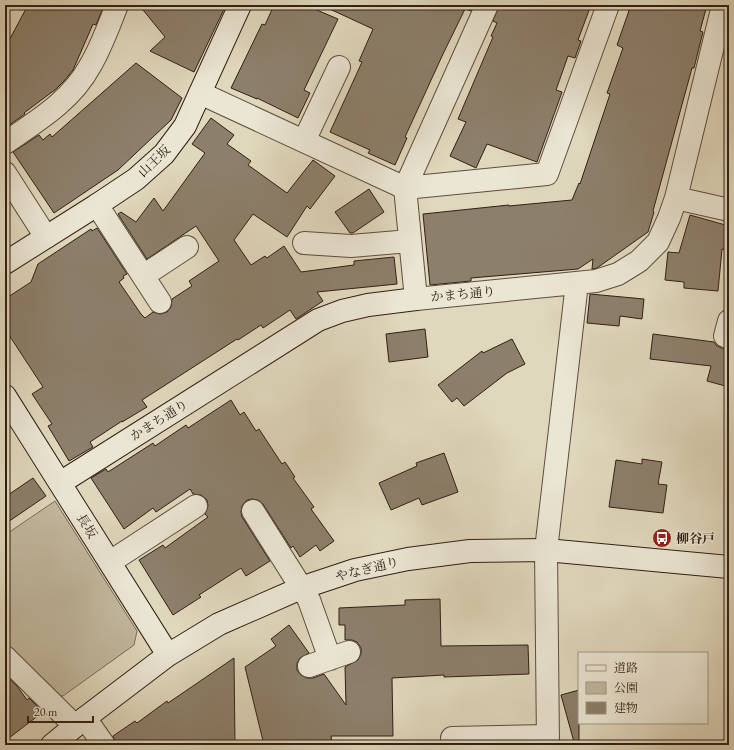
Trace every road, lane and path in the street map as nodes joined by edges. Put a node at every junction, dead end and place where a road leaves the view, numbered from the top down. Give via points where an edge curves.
1 (117, 5) edge
2 (240, 5) edge
3 (487, 5) edge
4 (608, 5) edge
5 (723, 5) edge
6 (339, 67) dead end
7 (200, 94) junction
8 (304, 141) junction
9 (5, 143) edge
10 (5, 173) edge
11 (405, 188) junction
12 (676, 198) junction
13 (97, 205) junction
14 (729, 210) edge
15 (46, 237) junction
16 (410, 241) junction
17 (304, 243) dead end
18 (187, 247) dead end
19 (5, 263) edge
20 (143, 276) junction
21 (577, 283) junction
22 (416, 299) junction
23 (160, 302) dead end
24 (5, 396) edge
25 (60, 483) junction
26 (196, 506) dead end
27 (253, 511) dead end
28 (546, 550) junction
29 (110, 562) junction
30 (729, 567) edge
31 (301, 588) junction
32 (168, 655) junction
33 (5, 657) edge
34 (310, 666) dead end
35 (80, 722) junction
36 (452, 738) dead end
37 (548, 740) edge
38 (52, 745) edge
39 (104, 745) edge

1 - 9 street via 90,66 77,86 57,107
2 - 7 street, 山王坂
3 - 11 street
4 - 11 street via 547,174
5 - 12 street, かまち通り
6 - 8 street
7 - 8 street
7 - 13 street, 山王坂 via 185,126 164,154 136,179
8 - 11 street
10 - 15 street
11 - 16 street
12 - 14 street
12 - 21 street, かまち通り via 658,242 639,261 618,274 596,281
13 - 15 street, 山王坂
13 - 20 street
15 - 19 street, 山王坂
16 - 17 street via 351,246
16 - 22 street
18 - 20 street
20 - 23 street
21 - 22 street, かまち通り
21 - 28 street
22 - 25 street, かまち通り via 368,304 342,310 318,320
24 - 25 street, 長坂
25 - 29 street, 長坂
26 - 29 street
27 - 31 street
28 - 30 street, やなぎ通り
28 - 31 street, やなぎ通り via 470,552 408,559 356,570
28 - 37 street
29 - 32 street, 長坂
31 - 32 street, やなぎ通り via 219,624
31 - 34 street via 339,655
32 - 35 street, やなぎ通り
33 - 35 street
35 - 38 street, やなぎ通り
35 - 39 street
36 - 37 street

